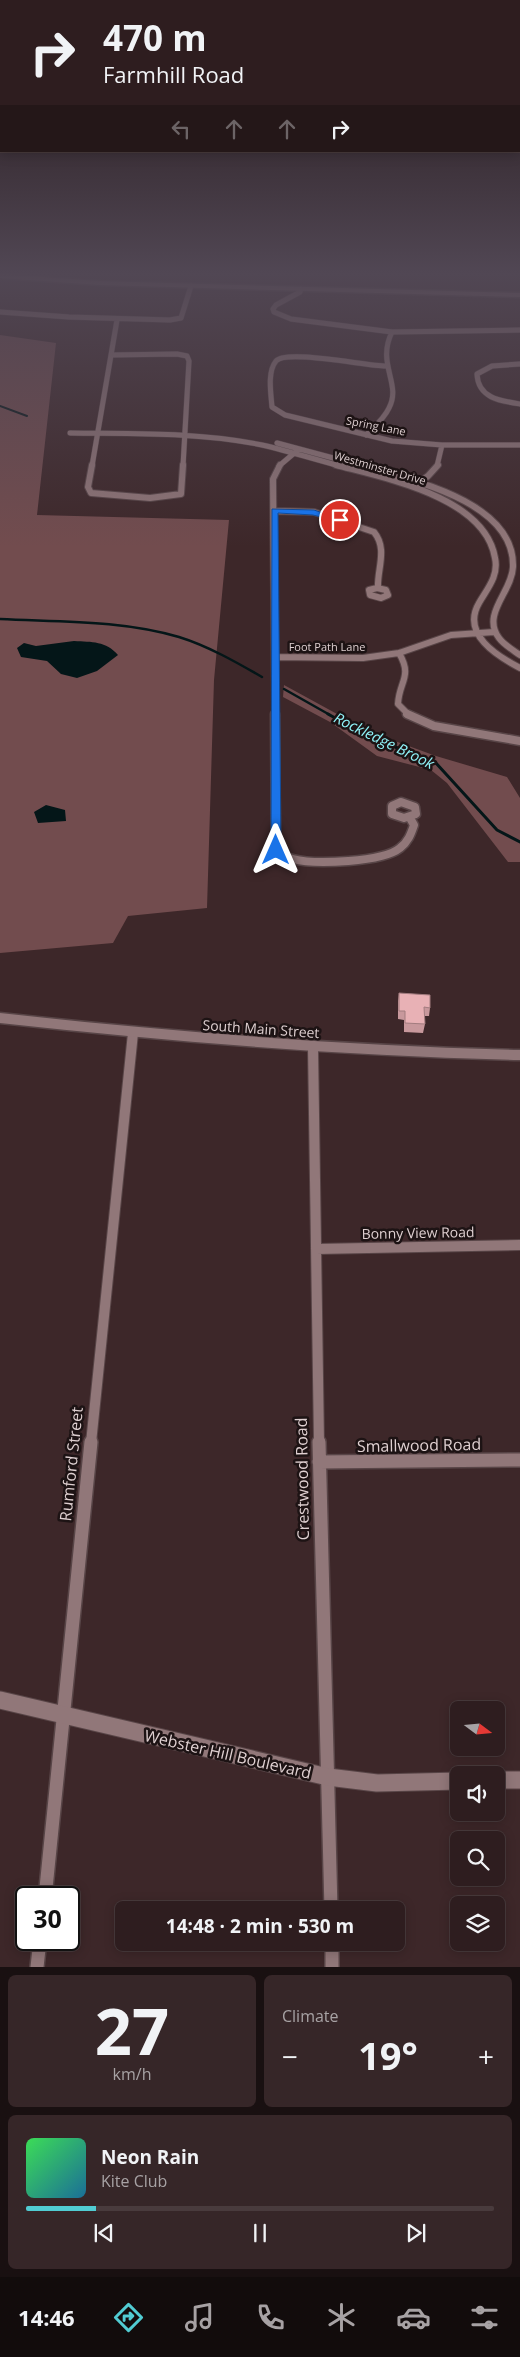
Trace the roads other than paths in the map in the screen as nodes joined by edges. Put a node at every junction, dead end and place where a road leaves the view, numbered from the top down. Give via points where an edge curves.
1 (110, 363) edge
2 (189, 363) edge
3 (275, 363) edge
4 (347, 363) edge
5 (386, 363) edge
6 (520, 364) edge
7 (386, 366) junction
8 (520, 404) edge
9 (70, 432) dead end
10 (97, 434) junction
11 (186, 435) junction
12 (366, 435) junction
13 (442, 445) junction
14 (520, 445) edge
15 (296, 452) junction
16 (421, 482) junction
17 (413, 486) junction
18 (275, 511) junction
19 (378, 588) dead end
20 (477, 632) junction
21 (494, 632) junction
22 (399, 653) junction
23 (520, 655) edge
24 (275, 657) junction
25 (520, 668) edge
26 (520, 741) edge
27 (410, 818) dead end
28 (0, 1018) edge
29 (132, 1033) junction
30 (314, 1048) junction
31 (520, 1055) edge
32 (520, 1245) edge
33 (316, 1249) junction
34 (520, 1460) edge
35 (319, 1462) junction
36 (0, 1700) edge
37 (63, 1715) junction
38 (328, 1777) junction
39 (505, 1780) edge
40 (520, 1780) edge
41 (450, 1781) edge
42 (46, 1886) edge
43 (331, 1901) edge
44 (39, 1951) edge
45 (332, 1951) edge
46 (38, 1967) edge
47 (332, 1967) edge

1 - 10 street
2 - 11 street
3 - 12 street, Spring Lane via 270,384 274,410
4 - 7 street, Spring Lane
5 - 7 street
6 - 8 street via 488,368 477,374 476,380 478,388 494,399
7 - 12 street via 393,400 389,410
9 - 10 street, Westminster Drive
10 - 11 street, Westminster Drive
10 - 11 street via 88,487 91,493 168,497 181,494
11 - 15 street, Westminster Drive
12 - 13 street, Spring Lane via 392,441
13 - 14 street, Spring Lane
13 - 16 street via 440,464
15 - 16 street, Westminster Drive
15 - 17 street, Westminster Drive
15 - 18 street via 275,471
16 - 17 street
16 - 21 street, Westminster Drive via 445,490 473,507 492,522 507,542 512,556 512,580 495,609
17 - 20 street, Westminster Drive via 458,509 482,528 489,540 496,570 475,614
18 - 19 street via 314,512 374,532 382,547
18 - 24 street
20 - 21 street, Foot Path Lane
20 - 22 street, Foot Path Lane via 442,637
20 - 25 street via 492,651
21 - 23 street
22 - 24 street, Foot Path Lane via 363,658
22 - 26 street via 407,674 398,695 398,704 408,718 429,725
24 - 27 street via 276,850 305,860 383,857 408,840 414,825
28 - 29 main road, South Main Street
29 - 30 main road, South Main Street
29 - 37 street, Rumford Street
30 - 31 main road, South Main Street
30 - 33 street, Crestwood Road
32 - 33 street, Bonny View Road
33 - 35 street, Crestwood Road
34 - 35 street, Smallwood Road
35 - 38 street, Crestwood Road
36 - 37 street, Webster Hill Boulevard
37 - 38 street, Webster Hill Boulevard
37 - 42 street, Rumford Street
38 - 41 street, Webster Hill Boulevard via 378,1783
38 - 43 street, Crestwood Road
39 - 40 street
44 - 46 street
45 - 47 street

